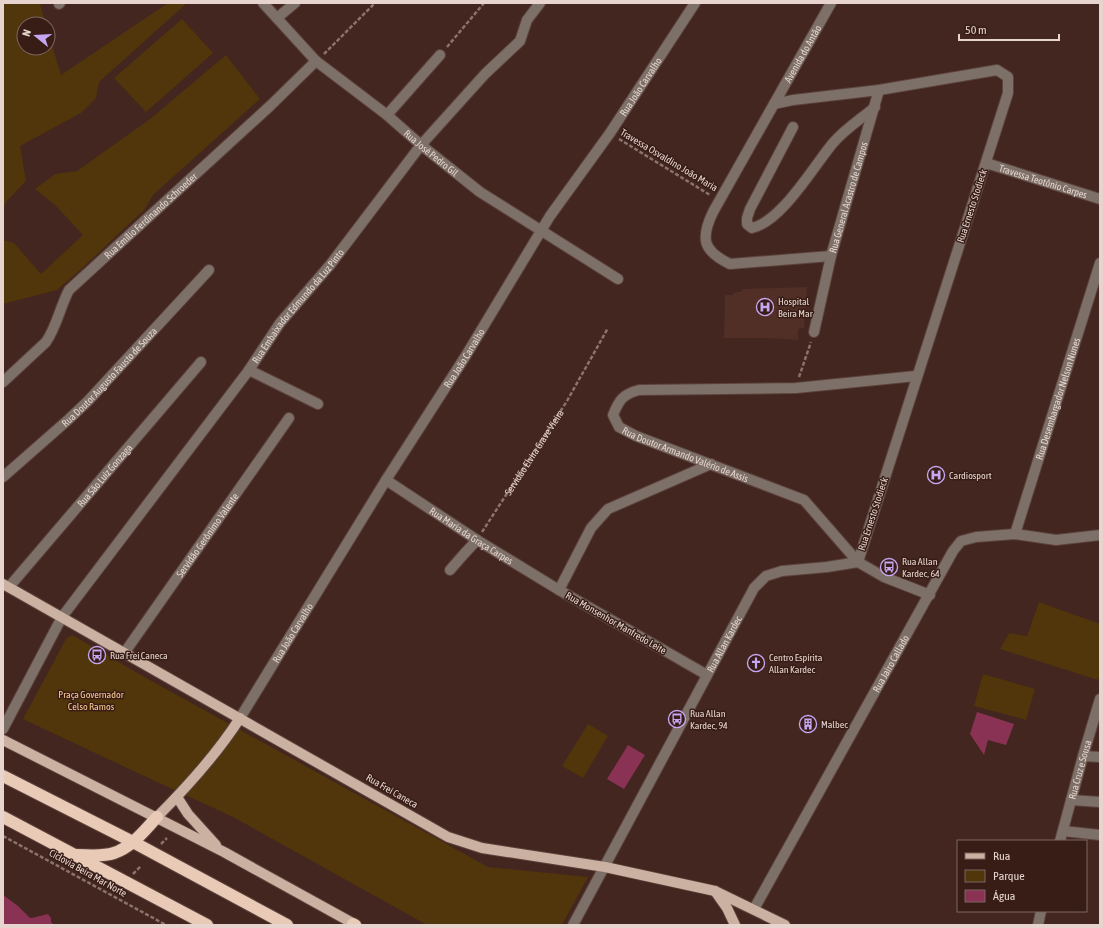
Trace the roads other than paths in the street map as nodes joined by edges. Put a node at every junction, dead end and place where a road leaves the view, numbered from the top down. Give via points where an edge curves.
1 (263, 3) edge
2 (294, 3) edge
3 (540, 3) edge
4 (695, 3) edge
5 (831, 3) edge
6 (277, 18) junction
7 (440, 55) road end
8 (316, 61) junction
9 (879, 90) junction
10 (774, 104) junction
11 (875, 107) junction
12 (387, 115) junction
13 (793, 127) dead end
14 (422, 145) junction
15 (986, 163) junction
16 (1100, 199) edge
17 (542, 230) junction
18 (831, 256) junction
19 (1100, 263) edge
20 (209, 270) dead end
21 (618, 279) dead end
22 (814, 332) road end
23 (201, 362) dead end
24 (249, 370) junction
25 (916, 376) junction
26 (3, 382) edge
27 (318, 404) dead end
28 (289, 418) dead end
29 (711, 464) junction
30 (3, 477) edge
31 (386, 480) junction
32 (1015, 534) junction
33 (1100, 535) edge
34 (477, 540) junction
35 (858, 562) junction
36 (450, 570) dead end
37 (6, 586) edge
38 (559, 590) junction
39 (930, 594) junction
40 (62, 617) junction
41 (125, 652) junction
42 (707, 675) junction
43 (1100, 699) edge
44 (240, 718) junction
45 (3, 729) edge
46 (3, 740) edge
47 (1083, 756) junction
48 (1100, 757) edge
49 (3, 776) edge
50 (177, 798) junction
51 (1071, 800) junction
52 (1100, 802) edge
53 (3, 817) edge
54 (157, 817) junction
55 (1063, 830) junction
56 (1100, 835) edge
57 (1060, 840) edge
58 (133, 842) junction
59 (224, 852) junction
60 (75, 855) junction
61 (605, 866) junction
62 (715, 891) junction
63 (754, 909) junction
64 (1041, 912) edge
65 (207, 925) edge
66 (288, 925) edge
67 (355, 925) edge
68 (573, 925) edge
69 (735, 925) edge
70 (785, 925) edge
71 (1038, 925) edge

1 - 6 street, Rua José Pedro Gil
2 - 6 street
3 - 14 street, Rua Embaixador Edmundo da Luz Pinto via 527,20 520,41 485,74
4 - 17 street, Rua João Carvalho via 610,133
5 - 10 street, Avenida do Antão
6 - 8 street, Rua José Pedro Gil
7 - 12 street
8 - 12 street, Rua José Pedro Gil
8 - 26 street, Rua Emílio Ferdinando Schroeder via 69,290 52,334
9 - 10 street, Rua Ernesto Stodieck
9 - 11 street, Rua General Acastro de Campos
9 - 15 street, Rua Ernesto Stodieck via 997,70 1004,73 1008,77 1008,93
10 - 18 street, Rua General Acastro de Campos via 709,220 705,240 718,258 730,264
11 - 13 street via 833,143 775,215 760,226 752,228 747,224 750,208
11 - 18 street, Rua General Acastro de Campos
12 - 14 street, Rua José Pedro Gil
14 - 17 street, Rua José Pedro Gil via 480,192
14 - 24 street, Rua Embaixador Edmundo da Luz Pinto via 330,265 280,323
15 - 16 street, Travessa Teotônio Carpes
15 - 25 street, Rua Ernesto Stodieck
17 - 21 street, Rua José Pedro Gil
17 - 31 street, Rua João Carvalho
18 - 22 street
19 - 32 street, Rua Desembargador Nelson Nunes
20 - 30 street, Rua Doutor Augusto Fausto de Souza via 88,401
23 - 37 street, Rua São Luiz Gonzaga
24 - 27 street
24 - 40 street, Rua Embaixador Edmundo da Luz Pinto
25 - 29 street, Rua Doutor Armando Valério de Assis via 796,388 639,390 628,393 618,403 613,415 619,427 636,436
25 - 35 street, Rua Ernesto Stodieck
28 - 41 street, Servidão Gerônimo Valente
29 - 35 street, Rua Doutor Armando Valério de Assis via 804,500
29 - 38 street, Rua Monsenhor Manfredo Leite via 608,510 591,528
31 - 34 street, Rua Maria da Graça Carpes
31 - 44 street, Rua João Carvalho
32 - 33 street, Rua Jairo Callado via 1056,540
32 - 39 street, Rua Jairo Callado via 976,537 961,541
34 - 36 street
34 - 38 street, Rua Maria da Graça Carpes
35 - 39 street via 884,577
35 - 42 street, Rua Allan Kardec via 782,571 766,576 754,588
37 - 40 main road, Rua Frei Caneca
38 - 42 street, Rua Monsenhor Manfredo Leite
39 - 63 street, Rua Jairo Callado
40 - 41 main road, Rua Frei Caneca
40 - 45 street
41 - 44 main road, Rua Frei Caneca
42 - 61 street, Rua Allan Kardec
43 - 47 street, Rua Cruz e Sousa
44 - 50 main road
44 - 61 main road, Rua Frei Caneca via 448,837 482,848
46 - 54 main road
47 - 48 street
47 - 51 street, Rua Cruz e Sousa
49 - 58 highway
50 - 54 main road
50 - 59 main road via 188,814
51 - 52 street
51 - 55 street, Rua Cruz e Sousa
53 - 60 highway
54 - 58 highway
54 - 59 main road
55 - 56 street
55 - 57 street, Rua Cruz e Sousa
58 - 60 highway via 114,853
58 - 66 highway
59 - 67 main road
60 - 65 highway
61 - 62 main road, Rua Frei Caneca
61 - 68 street
62 - 63 main road, Rua Frei Caneca
62 - 69 main road
63 - 70 main road, Rua Frei Caneca
64 - 71 street

